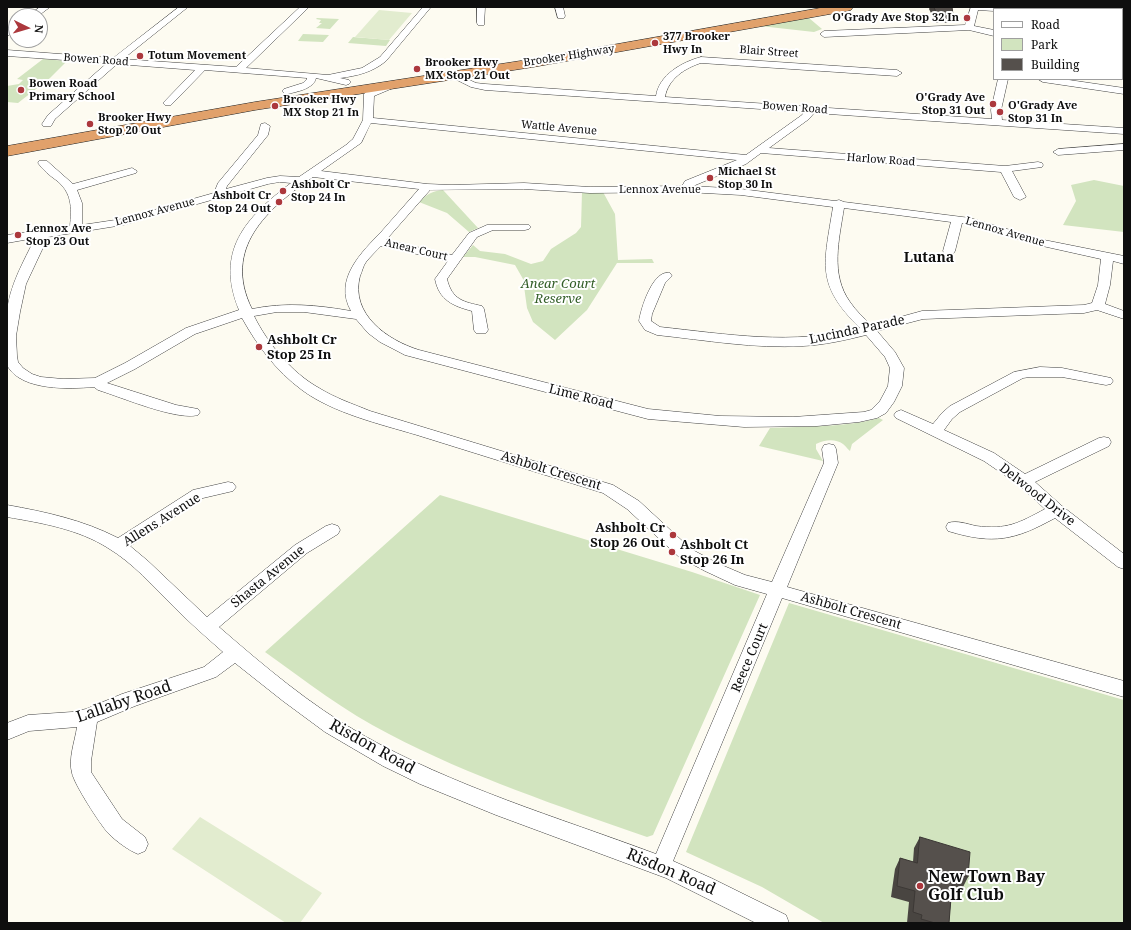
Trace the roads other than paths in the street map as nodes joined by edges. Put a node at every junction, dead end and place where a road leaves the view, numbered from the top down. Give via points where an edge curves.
1 (184, 7) edge
2 (305, 7) edge
3 (427, 7) edge
4 (481, 7) edge
5 (810, 7) edge
6 (848, 7) edge
7 (975, 7) edge
8 (993, 10) edge
9 (481, 23) dead end
10 (969, 27) junction
11 (993, 33) edge
12 (824, 34) dead end
13 (7, 53) edge
14 (116, 61) junction
15 (510, 66) junction
16 (203, 67) junction
17 (238, 70) junction
18 (897, 73) dead end
19 (308, 75) junction
20 (452, 75) junction
21 (1003, 80) edge
22 (1050, 80) edge
23 (413, 81) junction
24 (467, 82) junction
25 (343, 86) junction
26 (1124, 91) edge
27 (287, 92) junction
28 (660, 99) junction
29 (168, 103) dead end
30 (194, 108) junction
31 (809, 109) junction
32 (368, 110) junction
33 (997, 122) junction
34 (47, 124) dead end
35 (265, 126) dead end
36 (1124, 131) edge
37 (7, 143) edge
38 (1124, 147) edge
39 (758, 150) junction
40 (7, 152) edge
41 (1058, 152) dead end
42 (748, 158) junction
43 (43, 163) dead end
44 (1038, 165) dead end
45 (1004, 169) junction
46 (132, 171) dead end
47 (306, 177) junction
48 (427, 187) junction
49 (72, 188) junction
50 (686, 188) junction
51 (218, 196) junction
52 (1020, 196) dead end
53 (839, 203) junction
54 (957, 219) junction
55 (525, 227) dead end
56 (76, 230) junction
57 (43, 234) junction
58 (7, 239) edge
59 (378, 242) junction
60 (949, 251) dead end
61 (1106, 257) junction
62 (454, 259) junction
63 (1124, 260) edge
64 (666, 276) dead end
65 (1098, 306) junction
66 (247, 313) junction
67 (1124, 315) edge
68 (359, 316) junction
69 (868, 329) junction
70 (482, 330) dead end
71 (1106, 381) dead end
72 (97, 382) junction
73 (193, 412) dead end
74 (901, 415) dead end
75 (936, 431) junction
76 (1104, 442) dead end
77 (829, 449) dead end
78 (1024, 481) junction
79 (228, 486) dead end
80 (1056, 510) junction
81 (7, 511) edge
82 (954, 527) dead end
83 (332, 530) dead end
84 (119, 546) junction
85 (1124, 563) edge
86 (778, 591) junction
87 (207, 627) junction
88 (235, 653) junction
89 (1124, 689) edge
90 (88, 717) junction
91 (7, 732) edge
92 (138, 844) dead end
93 (662, 866) junction
94 (778, 923) edge

1 - 14 street
2 - 17 street
3 - 25 street via 383,59 375,66 354,74
4 - 9 street
5 - 25 highway, Brooker Highway
6 - 15 highway, Brooker Highway
7 - 8 street
7 - 10 street
10 - 11 street
10 - 12 street
13 - 14 street, Bowen Road
14 - 16 street, Bowen Road
14 - 34 street via 51,117
15 - 20 highway, Brooker Highway
15 - 24 street via 469,77
16 - 17 street, Bowen Road
16 - 29 street
17 - 19 street, Bowen Road
18 - 28 street, Blair Street via 700,60 694,61 667,80
19 - 25 street, Bowen Road
19 - 27 street via 312,79 310,82
20 - 23 highway, Brooker Highway
20 - 24 street, Bowen Road
20 - 25 highway via 443,73
21 - 33 street via 996,112
22 - 26 street
23 - 25 highway, Brooker Highway
23 - 32 street, Ashbolt Crescent via 368,94
24 - 28 street, Bowen Road via 485,87
25 - 27 highway, Brooker Highway
25 - 30 highway
25 - 32 street via 361,100
25 - 40 highway via 314,100 246,108
27 - 30 highway, Brooker Highway
28 - 31 street, Bowen Road
30 - 37 highway, Brooker Highway
31 - 33 street, Bowen Road
31 - 39 street via 806,116
32 - 42 street, Wattle Avenue
32 - 47 street, Ashbolt Crescent via 357,141
33 - 36 street, Bowen Road
35 - 51 street via 263,135 222,185
38 - 41 street
39 - 42 street
39 - 45 street, Harlow Road
42 - 50 street via 689,183
43 - 49 street via 48,170
44 - 45 street, Harlow Road
45 - 52 street
46 - 49 street
47 - 48 street, Lennox Avenue
47 - 51 street, Lennox Avenue via 275,180
47 - 66 street, Ashbolt Crescent via 259,218 245,235 239,248 235,282
48 - 50 street, Lennox Avenue via 524,186 590,190
48 - 59 street, Lime Road
49 - 56 street via 78,205
50 - 53 street, Lennox Avenue
51 - 56 street, Lennox Avenue via 123,222
53 - 54 street, Lennox Avenue
53 - 69 street, Lime Road via 830,268 833,284 840,299
54 - 60 street
54 - 61 street, Lennox Avenue via 979,222 1042,243
55 - 62 street, Anear Court via 491,227 482,230 473,235
56 - 57 street, Lennox Avenue
57 - 58 street, Lennox Avenue
57 - 72 street via 20,284 8,345 9,356 15,367 29,377 62,385
59 - 62 street, Anear Court
59 - 68 street, Lime Road via 360,262 353,277 351,290
61 - 63 street, Lennox Avenue
61 - 65 street via 1104,285
62 - 70 street, Anear Court via 442,279 443,289 449,298 460,304 478,308
64 - 69 street, Lucinda Parade via 660,281 646,314 646,321 657,331 785,342 832,338
65 - 67 street, Lucinda Parade
65 - 69 street, Lucinda Parade via 1084,309 922,315
66 - 68 street via 281,307 303,307
66 - 72 street via 213,322 185,334 114,376
66 - 86 street, Ashbolt Crescent via 278,361 308,387 326,398 400,426 608,489 633,505 685,553 740,580
68 - 69 street, Lime Road via 381,337 398,347 430,358 630,410 669,417 777,423 855,418 875,414 882,408 892,392 897,368
71 - 75 street via 1050,371 1029,372 958,407 947,416
72 - 73 street via 103,387 175,410
74 - 75 street, Delwood Drive
75 - 78 street, Delwood Drive via 989,457
76 - 78 street
77 - 86 street, Reece Court via 831,463
78 - 80 street, Delwood Drive
79 - 84 street, Allens Avenue via 198,494
80 - 82 street via 1014,531 974,532
80 - 85 street, Delwood Drive
81 - 84 street, Risdon Road via 87,530
83 - 87 street, Shasta Avenue via 301,549
84 - 87 street, Risdon Road
86 - 89 street, Ashbolt Crescent
86 - 93 street, Reece Court
87 - 88 street, Risdon Road
88 - 90 street, Lallaby Road via 210,672
88 - 93 street, Risdon Road via 327,722 420,774 461,792
90 - 91 street, Lallaby Road via 28,723
90 - 92 street via 81,772 115,826
93 - 94 street, Risdon Road

